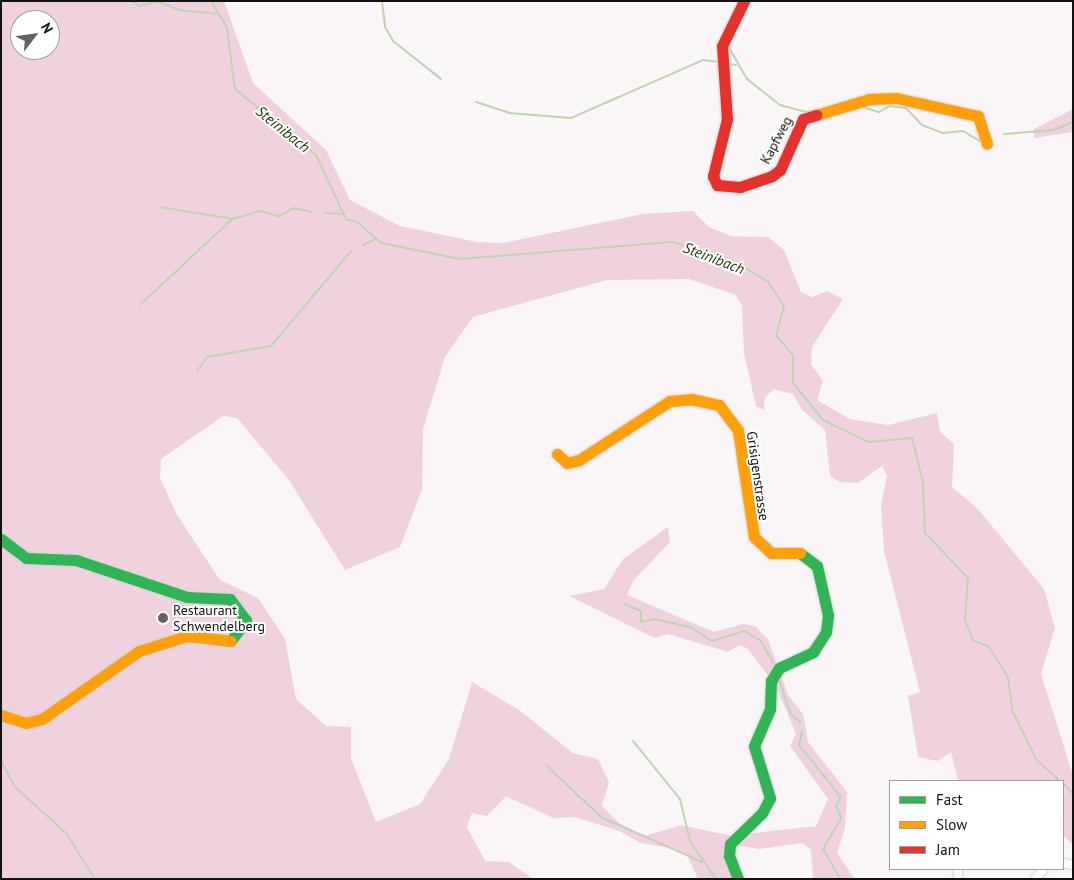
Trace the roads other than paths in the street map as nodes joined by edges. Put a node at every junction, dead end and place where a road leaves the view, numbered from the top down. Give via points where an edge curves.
1 (744, 1) edge
2 (987, 144) dead end
3 (556, 454) dead end
4 (1, 539) edge
5 (1, 715) edge
6 (738, 879) edge

1 - 2 street, Kapfweg via 724,41 726,134 713,176 722,187 745,186 775,174 805,118 870,99 896,98 978,116
3 - 6 street, Grisigenstrasse via 567,462 579,460 670,401 699,399 720,405 738,430 754,537 771,553 804,553 817,566 828,615 826,632 813,652 779,668 770,681 770,709 754,746 770,798 765,810 730,844 729,856
4 - 5 street via 26,558 76,560 187,597 230,599 243,610 245,624 239,636 225,642 197,636 167,641 124,660 42,719 26,723

